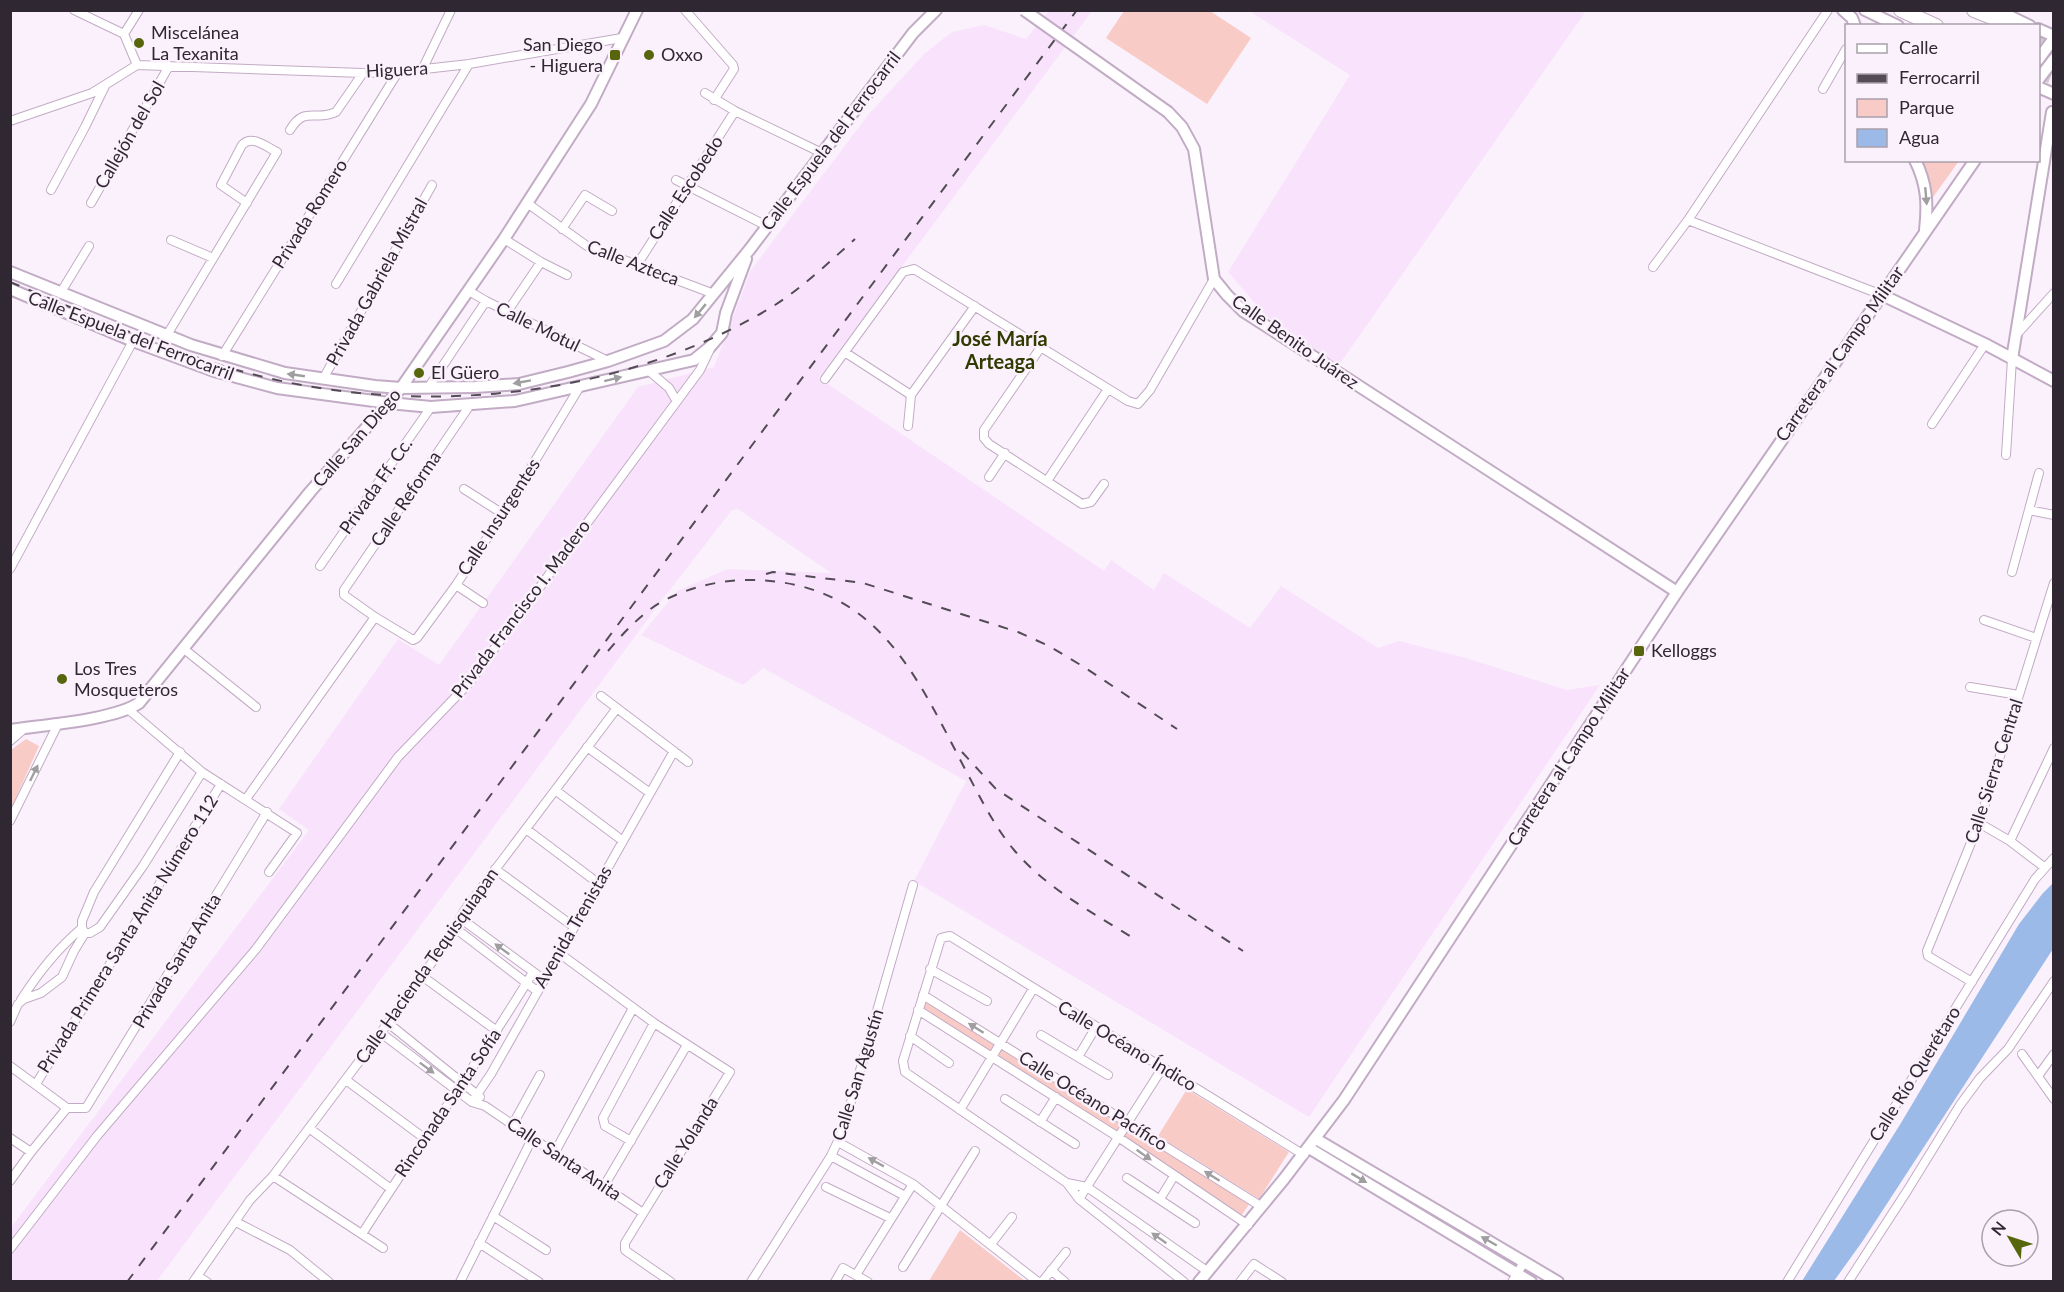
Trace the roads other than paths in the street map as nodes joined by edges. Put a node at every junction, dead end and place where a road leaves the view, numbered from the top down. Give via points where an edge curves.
1 (74, 10) edge
2 (139, 10) edge
3 (451, 10) edge
4 (638, 10) edge
5 (685, 10) edge
6 (936, 10) edge
7 (1024, 10) edge
8 (1828, 10) edge
9 (1844, 10) edge
10 (1865, 10) edge
11 (1901, 10) edge
12 (1974, 10) edge
13 (1997, 10) edge
14 (2021, 10) edge
15 (2008, 20) junction
16 (1854, 24) edge
17 (1894, 24) edge
18 (1932, 24) edge
19 (2023, 24) edge
20 (2040, 30) edge
21 (124, 34) junction
22 (2054, 37) edge
23 (622, 38) junction
24 (1845, 51) edge
25 (2040, 57) edge
26 (2054, 59) edge
27 (469, 64) junction
28 (137, 65) junction
29 (169, 66) junction
30 (422, 70) junction
31 (398, 72) junction
32 (363, 73) junction
33 (2040, 77) edge
34 (105, 86) junction
35 (2040, 88) edge
36 (1823, 89) dead end
37 (705, 93) dead end
38 (2054, 94) edge
39 (714, 100) junction
40 (735, 111) junction
41 (2050, 111) edge
42 (10, 122) edge
43 (290, 130) dead end
44 (822, 153) junction
45 (1916, 162) edge
46 (1974, 162) edge
47 (676, 180) dead end
48 (432, 185) dead end
49 (688, 185) junction
50 (51, 190) dead end
51 (91, 203) dead end
52 (247, 203) junction
53 (526, 203) junction
54 (612, 211) dead end
55 (1688, 220) junction
56 (767, 226) junction
57 (562, 229) junction
58 (1924, 232) junction
59 (504, 239) junction
60 (171, 240) dead end
61 (88, 246) dead end
62 (750, 249) junction
63 (213, 258) junction
64 (541, 262) junction
65 (637, 264) junction
66 (1653, 267) dead end
67 (10, 272) edge
68 (567, 275) dead end
69 (1214, 279) junction
70 (336, 284) dead end
71 (10, 290) edge
72 (469, 291) junction
73 (61, 292) junction
74 (2054, 293) edge
75 (714, 294) junction
76 (1882, 295) junction
77 (486, 301) junction
78 (975, 306) junction
79 (507, 312) junction
80 (2016, 334) junction
81 (167, 335) junction
82 (134, 341) junction
83 (1985, 344) junction
84 (1041, 347) junction
85 (710, 348) junction
86 (846, 352) junction
87 (222, 356) junction
88 (2012, 359) junction
89 (608, 361) junction
90 (648, 370) junction
91 (323, 379) junction
92 (825, 379) dead end
93 (2054, 381) edge
94 (401, 388) junction
95 (428, 388) junction
96 (579, 388) junction
97 (1108, 388) junction
98 (911, 395) junction
99 (676, 400) junction
100 (389, 403) junction
101 (470, 405) junction
102 (431, 406) junction
103 (1932, 424) dead end
104 (908, 426) dead end
105 (1005, 453) junction
106 (2007, 455) dead end
107 (2040, 473) dead end
108 (989, 477) dead end
109 (1047, 481) junction
110 (1104, 484) dead end
111 (464, 489) dead end
112 (2029, 510) junction
113 (502, 514) junction
114 (2054, 515) edge
115 (320, 566) dead end
116 (10, 569) edge
117 (2012, 572) dead end
118 (2054, 583) edge
119 (456, 585) junction
120 (1677, 592) junction
121 (483, 603) dead end
122 (375, 617) junction
123 (1984, 620) dead end
124 (2036, 638) junction
125 (184, 649) junction
126 (1970, 687) dead end
127 (2019, 695) junction
128 (601, 696) dead end
129 (256, 707) dead end
130 (617, 708) junction
131 (129, 710) junction
132 (58, 724) junction
133 (25, 728) junction
134 (10, 730) edge
135 (10, 741) edge
136 (587, 747) junction
137 (2054, 748) edge
138 (674, 751) junction
139 (180, 752) junction
140 (688, 762) dead end
141 (202, 772) junction
142 (221, 784) junction
143 (555, 790) junction
144 (650, 793) junction
145 (246, 799) junction
146 (267, 812) junction
147 (10, 821) edge
148 (1979, 823) junction
149 (526, 829) junction
150 (623, 841) junction
151 (2010, 841) junction
152 (2054, 858) edge
153 (2044, 867) junction
154 (495, 869) junction
155 (269, 872) dead end
156 (598, 883) junction
157 (914, 885) dead end
158 (460, 918) junction
159 (574, 927) junction
160 (455, 928) junction
161 (83, 930) junction
162 (559, 953) junction
163 (930, 969) junction
164 (533, 972) junction
165 (422, 976) junction
166 (543, 979) junction
167 (2054, 981) edge
168 (1972, 982) junction
169 (526, 983) junction
170 (1033, 989) junction
171 (537, 991) junction
172 (923, 995) junction
173 (987, 1001) dead end
174 (21, 1002) junction
175 (633, 1008) junction
176 (918, 1010) junction
177 (10, 1022) edge
178 (388, 1023) junction
179 (654, 1023) junction
180 (1096, 1027) junction
181 (496, 1031) junction
182 (381, 1033) junction
183 (1041, 1035) dead end
184 (910, 1036) junction
185 (1000, 1044) junction
186 (687, 1045) junction
187 (2022, 1054) dead end
188 (2054, 1054) edge
189 (993, 1057) junction
190 (1078, 1057) junction
191 (948, 1062) dead end
192 (10, 1066) edge
193 (1163, 1067) junction
194 (540, 1075) dead end
195 (1108, 1075) dead end
196 (2037, 1076) junction
197 (346, 1080) junction
198 (463, 1082) junction
199 (36, 1084) junction
200 (457, 1090) junction
201 (478, 1095) junction
202 (2052, 1096) edge
203 (1056, 1097) junction
204 (1005, 1099) dead end
205 (472, 1102) junction
206 (485, 1106) junction
207 (67, 1108) junction
208 (960, 1110) junction
209 (1040, 1122) junction
210 (1128, 1122) junction
211 (513, 1124) junction
212 (309, 1128) junction
213 (533, 1137) junction
214 (1118, 1137) junction
215 (10, 1138) edge
216 (424, 1138) junction
217 (630, 1141) junction
218 (838, 1142) junction
219 (1075, 1144) dead end
220 (1309, 1147) junction
221 (975, 1150) dead end
222 (31, 1152) junction
223 (555, 1152) junction
224 (831, 1156) junction
225 (273, 1176) junction
226 (1174, 1176) junction
227 (1127, 1178) dead end
228 (10, 1181) edge
229 (1067, 1183) junction
230 (913, 1184) junction
231 (604, 1186) junction
232 (826, 1187) dead end
233 (1086, 1187) junction
234 (391, 1189) junction
235 (905, 1196) junction
236 (1079, 1199) junction
237 (1160, 1199) junction
238 (941, 1206) junction
239 (1262, 1207) junction
240 (643, 1213) junction
241 (493, 1216) junction
242 (1012, 1217) dead end
243 (890, 1218) junction
244 (236, 1222) junction
245 (1195, 1223) dead end
246 (1248, 1225) junction
247 (362, 1234) junction
248 (479, 1242) junction
249 (991, 1244) junction
250 (383, 1248) dead end
251 (10, 1249) edge
252 (546, 1250) dead end
253 (1066, 1252) dead end
254 (1524, 1262) junction
255 (903, 1268) dead end
256 (1051, 1270) junction
257 (1208, 1271) junction
258 (856, 1275) junction
259 (1515, 1277) edge
260 (195, 1279) edge
261 (207, 1281) edge
262 (328, 1281) edge
263 (461, 1281) edge
264 (539, 1281) edge
265 (671, 1281) edge
266 (751, 1281) edge
267 (835, 1281) edge
268 (868, 1281) edge
269 (1040, 1281) edge
270 (1065, 1281) edge
271 (1184, 1281) edge
272 (1199, 1281) edge
273 (1240, 1281) edge
274 (1282, 1281) edge
275 (1531, 1281) edge
276 (1558, 1281) edge
277 (1787, 1281) edge
278 (1848, 1281) edge

1 - 21 street
2 - 21 street
3 - 30 street
4 - 23 street, Calle San Diego
5 - 39 street via 734,65
6 - 44 street, Calle Espuela del Ferrocarril via 913,33
7 - 69 street, bridge via 1168,112 1182,127 1194,149
8 - 55 street
9 - 16 street
10 - 17 street
11 - 18 highway
12 - 15 highway
13 - 15 street
14 - 15 street
15 - 19 street
20 - 22 street
21 - 28 street
22 - 25 street
23 - 27 street, Higuera
23 - 53 street, Calle San Diego via 591,104
24 - 36 street
26 - 33 street
27 - 30 street, Higuera
27 - 70 street
28 - 29 street, Higuera
28 - 34 street
29 - 32 street, Higuera
29 - 51 street, Callejón del Sol
30 - 31 street, Higuera
31 - 32 street, Higuera
31 - 87 street, Privada Romero
32 - 43 street via 336,112 302,116
34 - 42 street
34 - 50 street
35 - 38 street
37 - 39 street
39 - 40 street
40 - 44 street
40 - 49 street, Calle Escobedo
41 - 80 street
44 - 56 street, Calle Espuela del Ferrocarril
45 -> 58 street via 1926,193
46 - 58 street, Carretera al Campo Militar
47 - 49 street
48 - 91 street, Privada Gabriela Mistral
49 - 56 street
49 - 65 street, Calle Escobedo
52 - 52 street via 220,185 242,145 251,140 277,152
52 - 63 street
53 - 57 street, Calle Azteca
53 - 59 street, Calle San Diego
54 - 57 street via 585,195
55 - 66 street
55 - 76 street
56 - 62 street, Calle Espuela del Ferrocarril
57 - 65 street, Calle Azteca via 587,246
58 - 76 street, Carretera al Campo Militar
59 - 64 street
59 - 72 street, Calle San Diego
60 - 63 street
61 - 73 street
62 - 75 street, Calle Espuela del Ferrocarril
62 - 85 street, Calle Espuela del Ferrocarril via 722,333
63 - 81 street
64 - 68 street
64 - 79 street
65 - 75 street, Calle Azteca
67 - 73 street, Calle Espuela del Ferrocarril
69 - 97 street via 1138,404
69 - 120 street, Calle Benito Juárez via 1243,311
71 - 82 street, Calle Espuela del Ferrocarril
72 - 77 street, Calle Motul
72 - 94 street, Calle San Diego
73 - 81 street, Calle Espuela del Ferrocarril
74 - 80 street
75 -> 89 street, Calle Espuela del Ferrocarril via 693,319 670,337
76 - 83 street
76 - 120 street, Carretera al Campo Militar
77 - 79 street, Calle Motul
77 - 95 street
78 - 84 street
78 - 86 street via 909,269
78 - 98 street
79 - 89 street, Calle Motul
80 - 88 street
81 - 87 street, Calle Espuela del Ferrocarril
82 - 100 street, Calle Espuela del Ferrocarril via 214,371 277,388
82 - 116 street
83 - 88 street
83 - 103 street
84 - 97 street
84 - 105 street via 984,430 989,444
85 - 90 street, Calle Espuela del Ferrocarril via 694,360
85 - 99 street, Privada Francisco I. Madero via 700,370
86 - 92 street
86 - 98 street
91 -> 87 street, Calle Espuela del Ferrocarril
88 - 93 street
88 - 106 street
89 -> 95 street, Calle Espuela del Ferrocarril via 519,384
96 -> 90 street, Calle Espuela del Ferrocarril
90 - 99 street via 669,388
91 - 94 street, Calle Espuela del Ferrocarril
94 - 95 street, Calle Espuela del Ferrocarril
94 - 100 street, Calle San Diego
96 - 101 street, Calle Espuela del Ferrocarril
96 - 113 street, Calle Insurgentes
97 - 109 street
98 - 104 street
99 - 251 street, Privada Francisco I. Madero via 469,683 398,757 256,949 97,1136
100 - 102 street, Calle Espuela del Ferrocarril
100 - 125 street, Calle San Diego via 310,492
101 - 102 street, Calle Espuela del Ferrocarril
101 - 122 street, Calle Reforma via 344,590 344,595
102 - 115 street, Privada Ff. Cc.
105 - 108 street
105 - 109 street
107 - 112 street
109 - 110 street via 1082,504 1090,502
111 - 113 street
112 - 114 street
112 - 117 street
113 - 119 street, Calle Insurgentes
118 - 124 street, Calle Sierra Central
119 - 121 street, Privada Francisco I. Madero
119 - 122 street, Calle Insurgentes via 413,640
120 - 220 street, Carretera al Campo Militar via 1427,976
122 - 145 street
123 - 124 street
124 - 127 street, Calle Sierra Central
125 - 129 street
125 - 131 street, Calle San Diego
126 - 127 street
127 - 148 street, Calle Sierra Central
128 - 130 street
130 - 136 street, Calle Hacienda Tequisquiapan
130 - 138 street
131 - 132 street
131 - 139 street
132 - 133 street
147 -> 132 street
133 - 134 street
133 - 135 street
136 - 143 street, Calle Hacienda Tequisquiapan
136 - 144 street
137 - 151 street
138 - 140 street
138 - 144 street, Avenida Trenistas
139 - 141 street
139 - 161 street via 94,892 82,921
141 - 142 street
141 - 161 street via 100,927 90,933
142 - 145 street
142 - 199 street, Privada Primera Santa Anita Número 112
143 - 149 street, Calle Hacienda Tequisquiapan
143 - 150 street
144 - 150 street, Avenida Trenistas
145 - 146 street
146 - 155 street via 297,833
146 - 207 street, Privada Santa Anita via 86,1108
148 - 151 street
148 - 168 street, Calle Sierra Central via 1927,951 1928,956
149 - 154 street, Calle Hacienda Tequisquiapan
149 - 156 street
150 - 156 street, Avenida Trenistas
151 - 153 street
152 - 153 street, Calle Río Querétaro
153 - 168 street, Calle Río Querétaro
154 - 158 street, Calle Hacienda Tequisquiapan
154 - 159 street
156 - 159 street, Avenida Trenistas
157 - 218 street, Calle San Agustín
158 - 160 street, Calle Hacienda Tequisquiapan
164 -> 158 street
159 - 162 street, Avenida Trenistas
160 - 165 street, Calle Hacienda Tequisquiapan
160 - 169 street
161 - 174 street via 64,943 45,965
161 - 174 street via 63,977
162 - 166 street, Avenida Trenistas
162 - 175 street
163 - 170 street, Calle Océano Índico via 939,941 950,936
163 - 172 street
163 - 173 street
164 - 166 street
164 - 169 street, Rinconada Santa Sofía
165 - 178 street, Calle Hacienda Tequisquiapan
165 - 181 street
166 - 171 street, Avenida Trenistas
167 - 278 street via 2008,1048 1960,1105
168 - 277 street, Calle Río Querétaro
169 - 171 street
169 - 181 street, Rinconada Santa Sofía
170 - 180 street, Calle Océano Índico
170 - 185 street
171 - 201 street, Avenida Trenistas
172 - 176 street
185 -> 172 street, Calle Océano Pacífico
174 - 177 street
175 - 179 street
175 - 223 street
176 - 184 street
176 - 189 street, Calle Océano Pacífico
178 - 182 street, Calle Hacienda Tequisquiapan
178 - 198 street, Calle Santa Anita
179 - 186 street
179 - 217 street via 603,1118 605,1126
180 - 190 street
180 - 193 street, Calle Océano Índico
181 - 198 street, Rinconada Santa Sofía
182 - 197 street, Calle Hacienda Tequisquiapan
182 -> 200 street, Calle Santa Anita
183 - 190 street
184 - 191 street
184 - 208 street via 903,1061 905,1072
185 - 189 street
185 - 210 street, Calle Océano Pacífico
186 - 217 street
186 - 240 street, Calle Yolanda via 730,1072
187 - 196 street
188 - 196 street
189 - 203 street, Calle Océano Pacífico
189 - 208 street
190 - 195 street
192 - 199 street
193 - 210 street
193 - 220 street, Calle Océano Índico
194 - 211 street
196 - 202 street
197 - 212 street, Calle Hacienda Tequisquiapan
197 - 216 street
198 - 200 street, Rinconada Santa Sofía
198 - 201 street, Calle Santa Anita
199 - 207 street
200 - 205 street, Calle Santa Anita
200 - 216 street, Rinconada Santa Sofía
201 - 205 street, Avenida Trenistas
201 - 206 street, Calle Santa Anita
203 - 209 street
203 - 214 street, Calle Océano Pacífico
204 - 209 street
205 - 206 street, Calle Santa Anita
206 - 211 street, Calle Santa Anita
207 - 222 street
208 - 229 street
209 - 219 street
210 - 214 street
239 -> 210 street, Calle Océano Pacífico
211 - 213 street, Calle Santa Anita
212 - 225 street, Calle Hacienda Tequisquiapan
212 - 234 street
213 - 223 street, Calle Santa Anita
213 - 241 street
214 -> 226 street, Calle Océano Pacífico
214 - 233 street
215 - 222 street
216 - 234 street, Rinconada Santa Sofía
217 - 231 street
218 - 224 street, Calle San Agustín
230 -> 218 street
220 - 239 street, Carretera al Campo Militar
254 -> 220 street
220 -> 259 street
221 - 238 street
222 - 228 street
223 - 231 street, Calle Santa Anita
224 - 235 street
224 - 266 street, Calle San Agustín
225 - 244 street, Calle Hacienda Tequisquiapan
225 - 247 street
226 - 237 street
226 - 246 street, Calle Océano Pacífico
227 - 237 street
229 - 233 street
229 - 236 street
230 - 235 street
230 - 238 street
231 - 240 street, Calle Santa Anita
232 - 243 street
233 - 236 street
257 -> 233 street
234 - 247 street, Rinconada Santa Sofía
235 - 243 street
236 - 271 street
237 - 245 street
238 - 249 street
238 - 255 street
239 - 246 street, Carretera al Campo Militar
240 - 265 street, Calle Yolanda via 625,1243 625,1250
241 - 248 street
241 - 252 street
242 - 249 street
243 - 258 street
244 - 260 street, Calle Hacienda Tequisquiapan
244 - 262 street via 290,1250
246 - 257 street, Carretera al Campo Militar
247 - 250 street
248 - 263 street
248 - 264 street
249 - 269 street
253 - 256 street
254 - 259 street
254 - 276 street
256 - 269 street
256 - 270 street
257 - 272 street, Carretera al Campo Militar
258 - 267 street via 843,1268
258 - 268 street
259 - 275 street
260 - 261 street
273 - 274 street via 1254,1264

